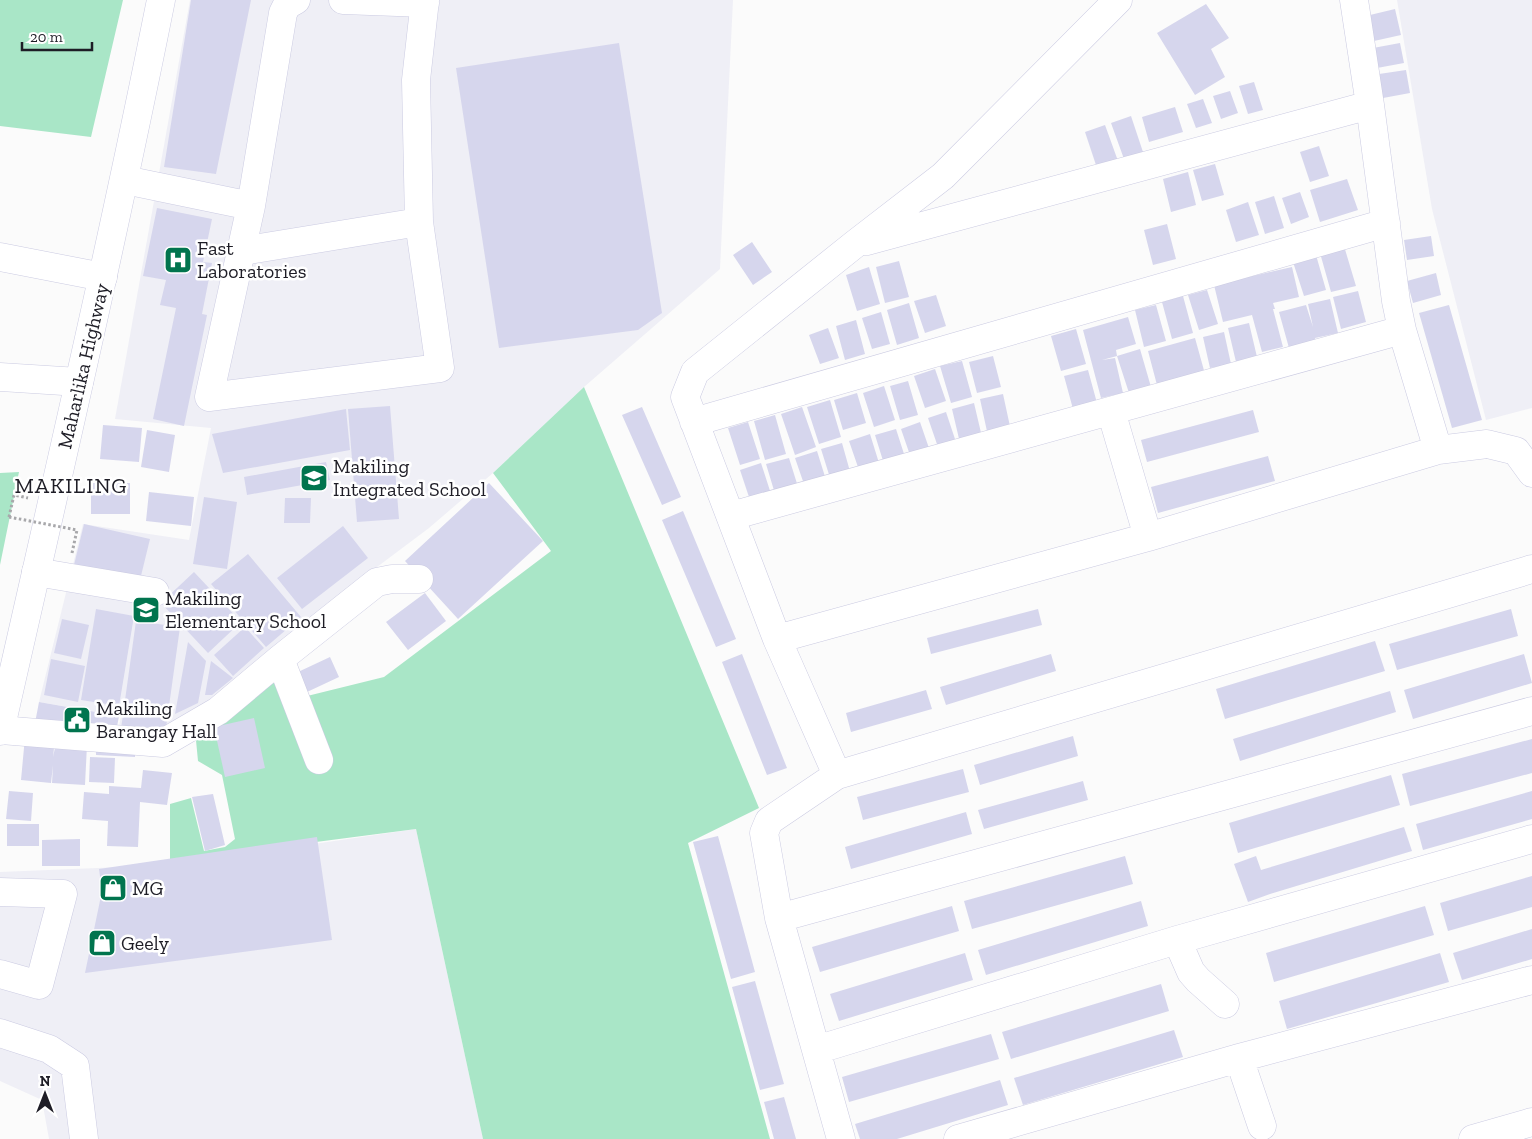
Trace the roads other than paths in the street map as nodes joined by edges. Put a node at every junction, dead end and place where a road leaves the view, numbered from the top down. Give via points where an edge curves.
1 (161, 0) edge
2 (296, 0) edge
3 (343, 0) edge
4 (1118, 0) edge
5 (1354, 0) edge
6 (425, 2) edge
7 (1370, 105) junction
8 (125, 180) junction
9 (251, 206) junction
10 (418, 222) junction
11 (1386, 223) junction
12 (855, 244) junction
13 (242, 251) junction
14 (0, 257) edge
15 (103, 277) junction
16 (1402, 330) junction
17 (0, 377) edge
18 (79, 382) junction
19 (1111, 411) junction
20 (694, 422) junction
21 (1438, 450) junction
22 (1532, 473) edge
23 (731, 516) junction
24 (1148, 537) junction
25 (1532, 569) edge
26 (36, 572) junction
27 (418, 580) dead end
28 (155, 592) dead end
29 (777, 639) junction
30 (280, 658) junction
31 (1532, 711) edge
32 (0, 730) edge
33 (319, 760) dead end
34 (837, 774) junction
35 (1532, 839) edge
36 (0, 892) edge
37 (779, 918) junction
38 (1177, 940) junction
39 (0, 974) edge
40 (1532, 980) edge
41 (1225, 1004) dead end
42 (0, 1033) edge
43 (816, 1050) junction
44 (1240, 1058) junction
45 (1532, 1122) edge
46 (1262, 1126) dead end
47 (84, 1139) edge
48 (841, 1139) edge
49 (958, 1139) edge
50 (1473, 1139) edge

1 - 8 main road, Maharlika Highway
2 - 9 main road via 287,5 283,13
3 - 6 main road
4 - 12 main road via 944,176
5 - 7 main road
6 - 10 main road via 416,80
7 - 11 main road
7 - 12 main road
8 - 9 main road
8 - 15 main road, Maharlika Highway
9 - 13 main road
10 - 13 main road
10 - 13 main road via 440,368 210,397
11 - 16 main road
11 - 20 main road
12 - 20 main road via 695,372 684,397
14 - 15 main road
15 - 18 main road, Maharlika Highway
16 - 19 main road
16 - 21 main road
17 - 18 main road
18 - 26 main road, Maharlika Highway
19 - 23 main road
19 - 24 main road
20 - 23 main road
21 - 22 main road via 1487,444 1516,451
21 - 24 main road
23 - 29 main road
24 - 29 main road
25 - 34 main road
26 - 28 main road
26 - 32 main road, Maharlika Highway
27 - 30 main road via 377,582
29 - 34 main road
30 - 32 main road via 218,711 163,743
30 - 33 main road
31 - 37 main road
34 - 37 main road via 769,821 764,832
35 - 38 main road
36 - 39 main road via 63,894 39,985
37 - 43 main road
38 - 41 main road via 1191,972
38 - 43 main road
40 - 44 main road
42 - 47 main road via 49,1049 75,1066
43 - 48 main road
44 - 46 main road
44 - 49 main road
45 - 50 main road

